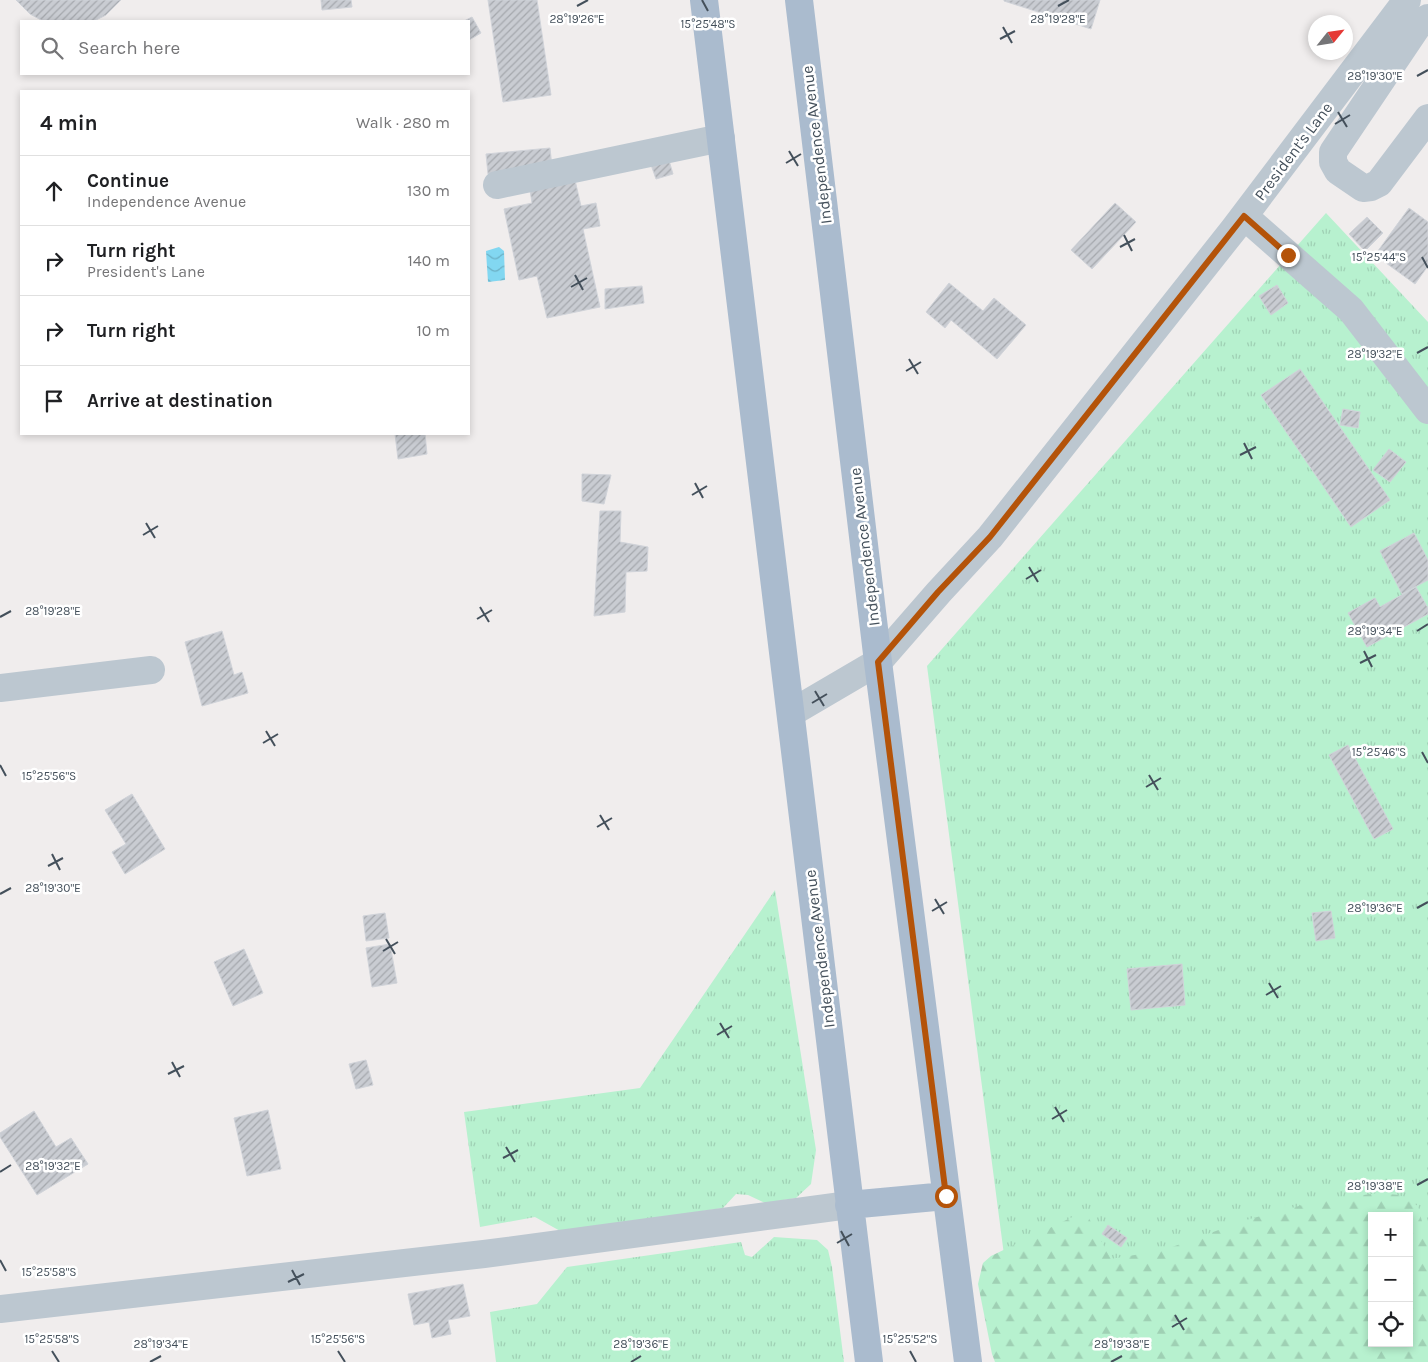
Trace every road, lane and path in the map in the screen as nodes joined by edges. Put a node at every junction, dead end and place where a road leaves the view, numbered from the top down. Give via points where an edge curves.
1 (704, 0) edge
2 (799, 0) edge
3 (1407, 0) edge
4 (1428, 18) edge
5 (1428, 118) edge
6 (721, 138) junction
7 (497, 185) dead end
8 (1244, 216) junction
9 (1428, 410) edge
10 (878, 662) junction
11 (151, 670) dead end
12 (0, 688) edge
13 (791, 713) junction
14 (946, 1196) junction
15 (849, 1205) junction
16 (0, 1309) edge
17 (869, 1362) edge
18 (968, 1362) edge

1 - 6 main road, Independence Avenue
2 - 10 main road, Independence Avenue
3 - 8 street, President's Lane
4 - 5 street via 1419,24 1333,152 1333,162 1338,171 1363,188 1379,184
6 - 7 street
6 - 13 main road, Independence Avenue
8 - 9 street via 1351,310
8 - 10 street, President's Lane via 990,537
10 - 13 street, President's Lane
10 - 14 main road, Independence Avenue
11 - 12 street
13 - 15 main road, Independence Avenue
14 - 15 main road
14 - 18 main road, Independence Avenue
15 - 16 street via 484,1254
15 - 17 main road, Independence Avenue

